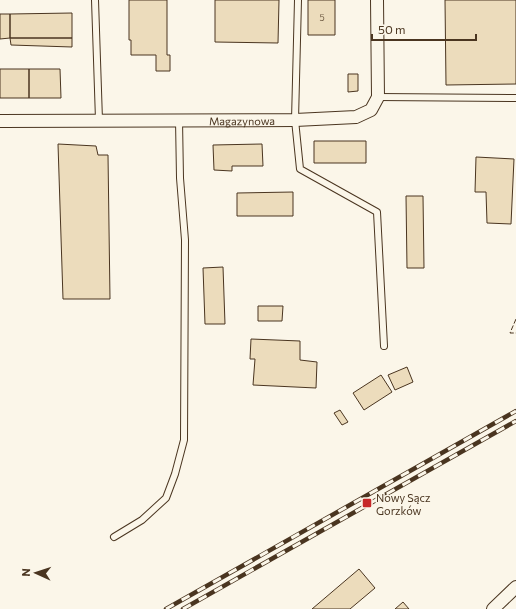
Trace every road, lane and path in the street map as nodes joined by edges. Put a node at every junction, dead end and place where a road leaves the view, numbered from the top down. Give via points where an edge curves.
1 (95, 0) edge
2 (298, 0) edge
3 (377, 0) edge
4 (378, 97) junction
5 (516, 98) edge
6 (99, 120) junction
7 (179, 120) junction
8 (296, 120) junction
9 (0, 121) edge
10 (384, 346) dead end
11 (114, 537) dead end
12 (516, 586) edge
13 (493, 609) edge

1 - 6 lane
2 - 8 lane
3 - 4 street
4 - 5 lane
4 - 8 street, Magazynowa via 371,110 356,117
6 - 7 street, Magazynowa
6 - 9 street, Magazynowa
7 - 8 street, Magazynowa
7 - 11 lane via 185,240 184,440 166,498 142,520
8 - 10 lane via 300,169 377,212
12 - 13 street

